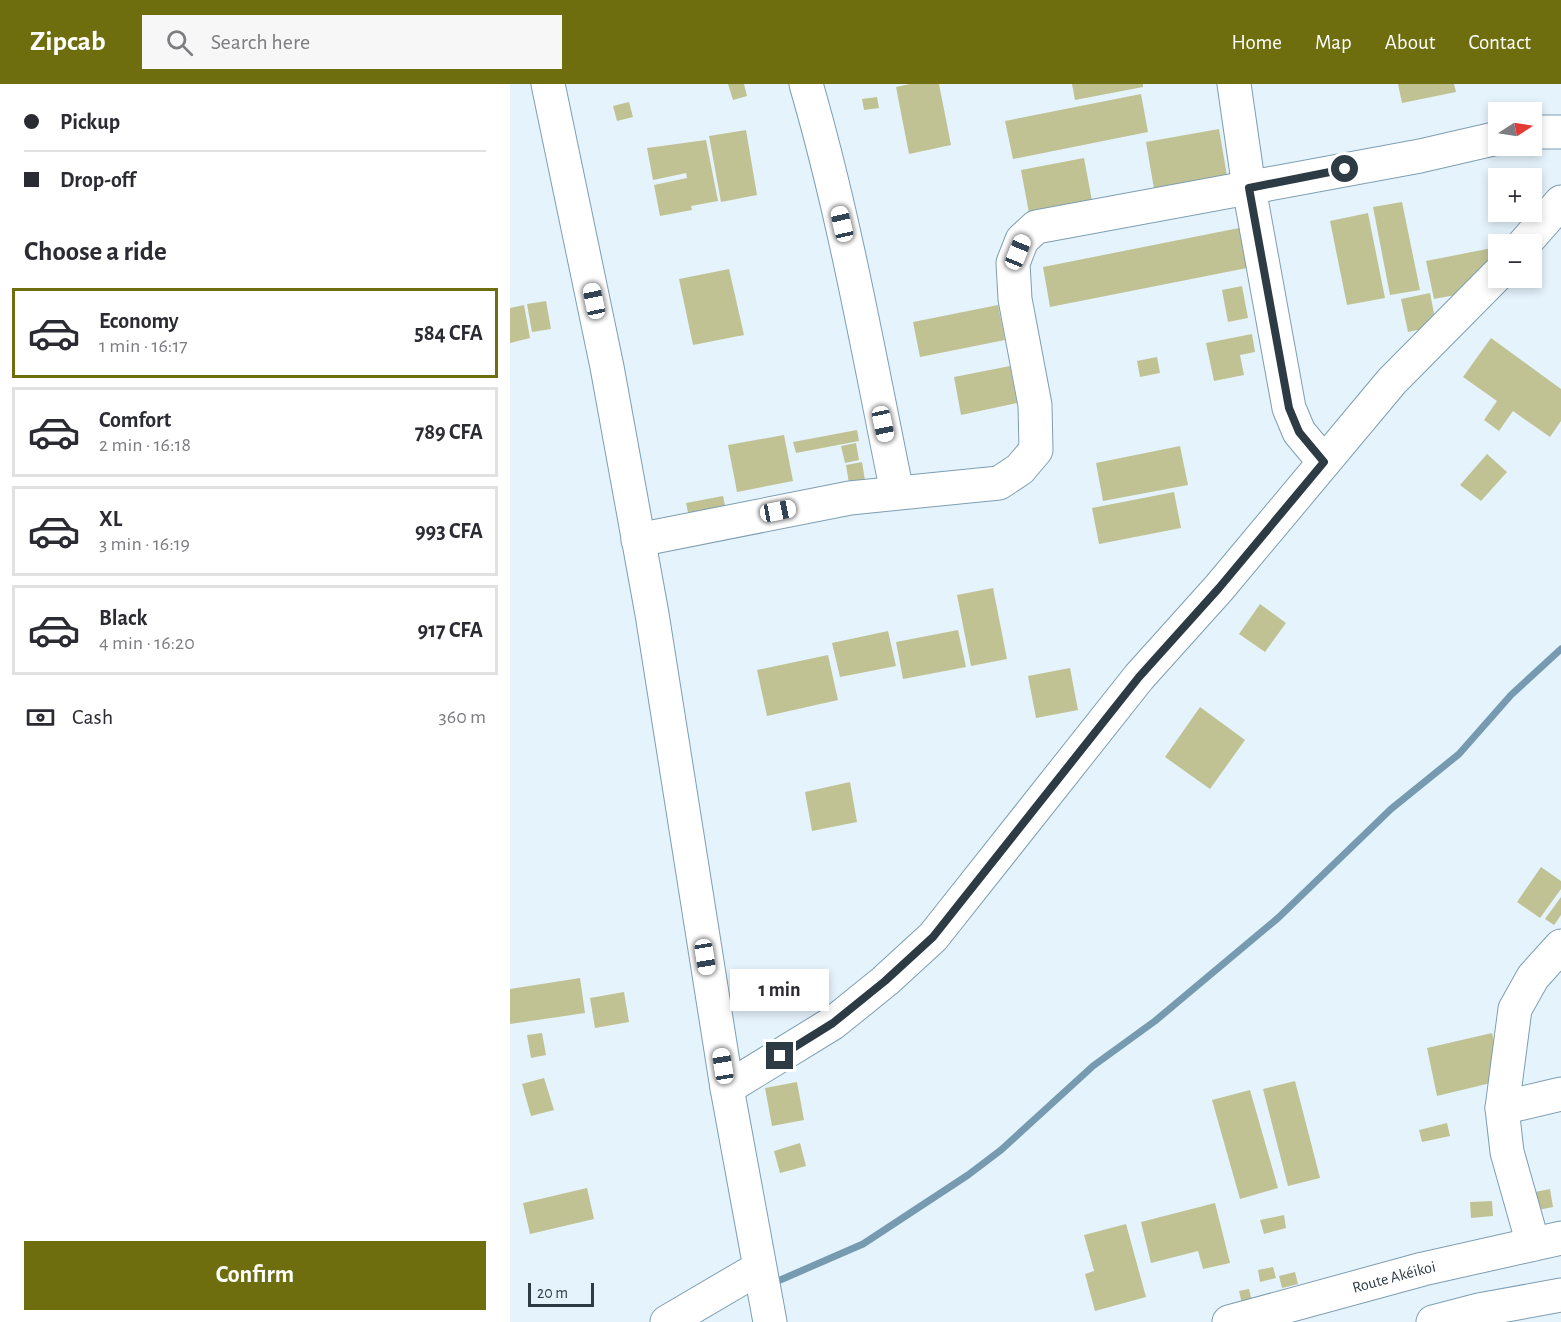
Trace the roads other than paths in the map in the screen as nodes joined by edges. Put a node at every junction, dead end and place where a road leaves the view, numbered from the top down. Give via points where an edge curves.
1 (548, 84) edge
2 (806, 84) edge
3 (1234, 84) edge
4 (1542, 132) edge
5 (1561, 132) edge
6 (1488, 140) edge
7 (1249, 188) junction
8 (1561, 202) edge
9 (1533, 234) edge
10 (1488, 284) edge
11 (1324, 462) junction
12 (897, 492) junction
13 (638, 540) junction
14 (1561, 946) edge
15 (727, 1088) junction
16 (1561, 1094) edge
17 (1502, 1108) junction
18 (1547, 1241) edge
19 (759, 1268) junction
20 (1561, 1296) edge
21 (1480, 1316) edge
22 (667, 1322) edge
23 (770, 1322) edge
24 (1229, 1322) edge
25 (1433, 1322) edge

1 - 13 street via 607,367
2 - 12 street via 851,265
3 - 7 street
4 - 5 street
6 - 7 street
7 - 11 street via 1289,408 1299,432
7 - 12 street via 1036,227 1022,240 1013,263 1015,299 1035,405 1036,450 1020,469 999,483
8 - 9 street
10 - 11 street via 1392,381
11 - 15 street via 1139,677 933,937 833,1023
12 - 13 street
13 - 15 street
14 - 17 street via 1533,977 1515,1009
15 - 19 street
16 - 17 street
17 - 18 street via 1507,1152
18 - 24 street, Route Akéikoi
19 - 22 street
19 - 23 street
20 - 21 street
21 - 25 street

